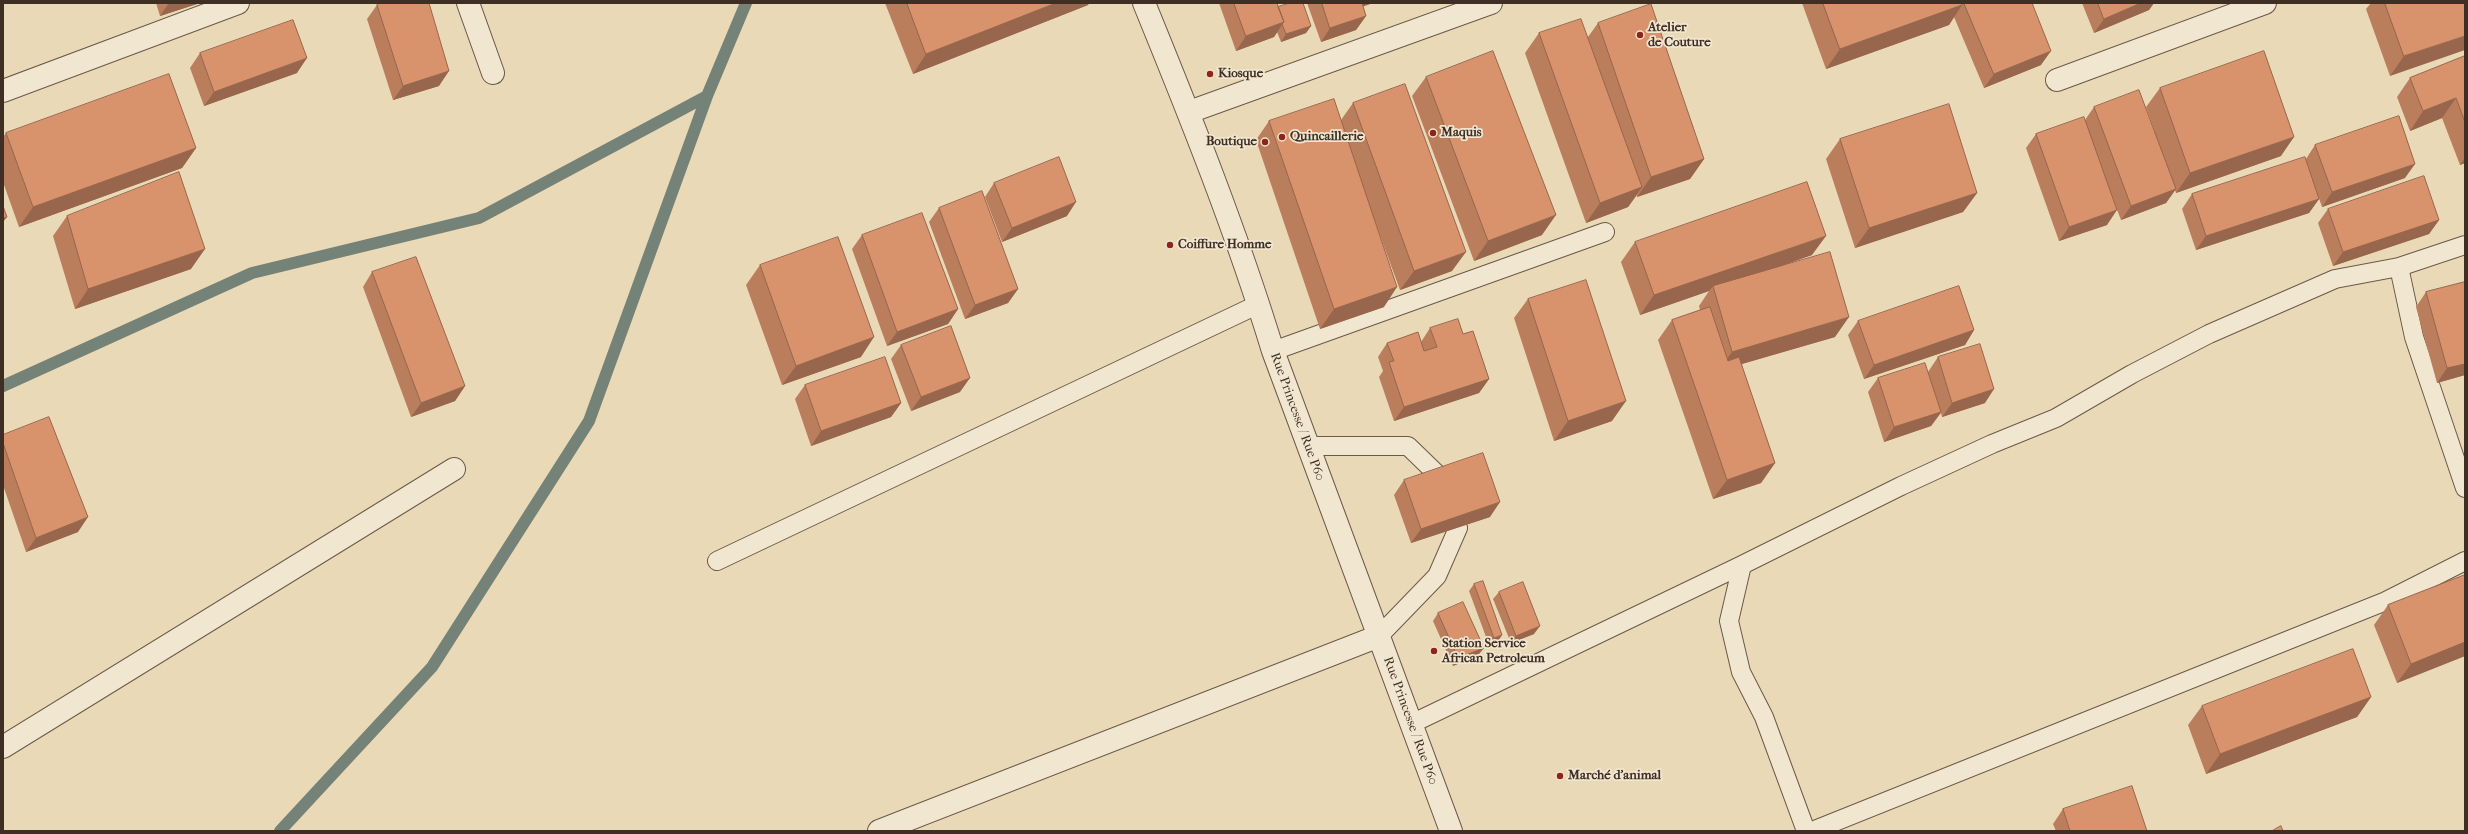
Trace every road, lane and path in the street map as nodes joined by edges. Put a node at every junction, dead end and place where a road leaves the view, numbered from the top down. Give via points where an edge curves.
1 (238, 3) edge
2 (468, 3) edge
3 (1144, 3) edge
4 (1491, 3) edge
5 (2265, 3) edge
6 (493, 73) dead end
7 (2057, 80) dead end
8 (3, 91) edge
9 (1188, 112) junction
10 (1605, 232) dead end
11 (2465, 245) edge
12 (2399, 267) junction
13 (1259, 304) junction
14 (1273, 351) junction
15 (1308, 446) junction
16 (454, 469) dead end
17 (1441, 478) edge
18 (2465, 488) edge
19 (1458, 528) edge
20 (717, 561) dead end
21 (2465, 561) edge
22 (1742, 565) junction
23 (1379, 636) junction
24 (1411, 724) junction
25 (3, 747) edge
26 (880, 831) edge
27 (1452, 831) edge
28 (1806, 831) edge
29 (1812, 831) edge

1 - 8 street
2 - 6 street
3 - 9 street, Rue Princesse / Rue P60
4 - 9 street
5 - 7 street
9 - 13 street, Rue Princesse / Rue P60
10 - 14 lane
11 - 12 lane
12 - 18 lane via 2414,337
12 - 22 lane via 2335,279 2209,334 2056,418 1901,486
13 - 14 street, Rue Princesse / Rue P60
13 - 20 lane
14 - 15 street, Rue Princesse / Rue P60
15 - 17 lane via 1408,446
15 - 23 street, Rue Princesse / Rue P60
16 - 25 street
19 - 23 lane via 1437,576
21 - 29 lane via 2386,601
22 - 24 lane
22 - 28 lane via 1729,620 1741,672 1764,717
23 - 24 street, Rue Princesse / Rue P60
23 - 26 street
24 - 27 street, Rue Princesse / Rue P60

